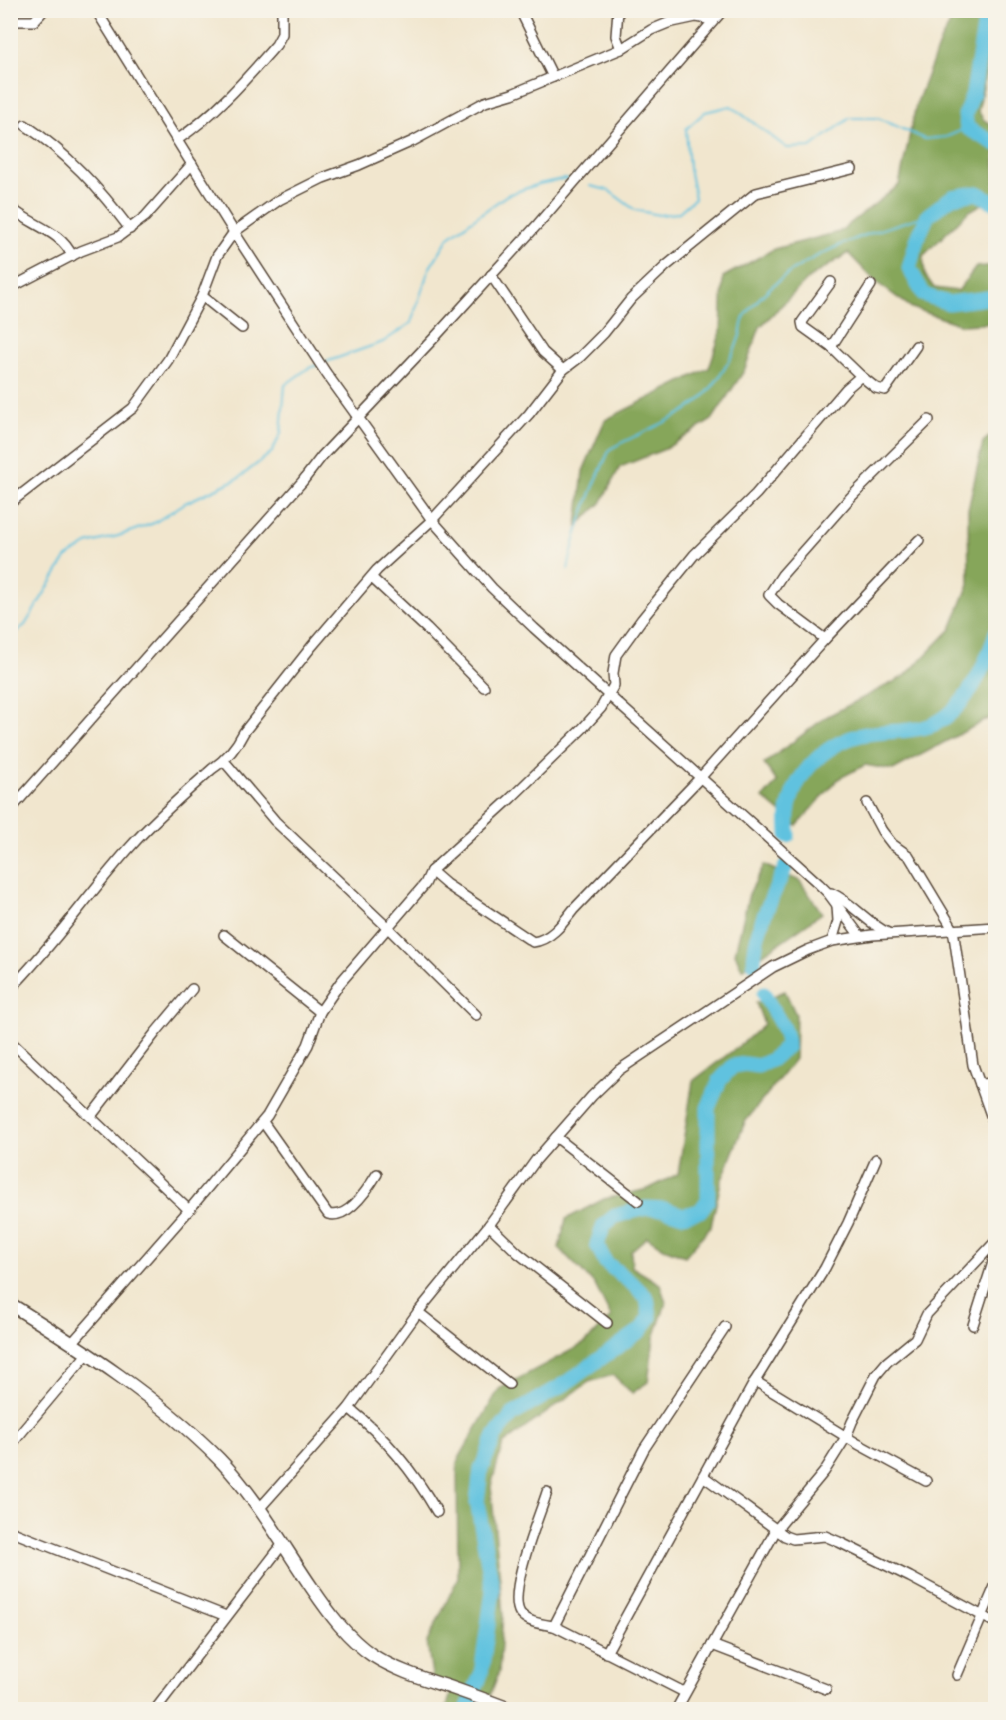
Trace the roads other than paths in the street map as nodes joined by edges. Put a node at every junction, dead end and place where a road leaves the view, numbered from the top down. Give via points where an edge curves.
1 (44, 10) edge
2 (96, 10) edge
3 (282, 10) edge
4 (520, 10) edge
5 (618, 10) edge
6 (723, 10) edge
7 (713, 20) junction
8 (10, 21) edge
9 (621, 49) junction
10 (553, 77) junction
11 (25, 125) dead end
12 (177, 140) junction
13 (192, 164) junction
14 (852, 169) dead end
15 (10, 207) edge
16 (130, 229) junction
17 (234, 232) junction
18 (72, 256) junction
19 (491, 275) junction
20 (831, 282) dead end
21 (871, 285) dead end
22 (10, 288) edge
23 (201, 296) junction
24 (242, 328) dead end
25 (916, 346) dead end
26 (831, 347) junction
27 (563, 370) junction
28 (861, 376) junction
29 (357, 417) junction
30 (929, 420) dead end
31 (10, 503) edge
32 (432, 520) junction
33 (919, 540) dead end
34 (372, 578) junction
35 (825, 639) junction
36 (484, 687) dead end
37 (609, 696) junction
38 (225, 760) junction
39 (700, 778) junction
40 (867, 803) dead end
41 (10, 810) edge
42 (431, 871) junction
43 (828, 892) junction
44 (837, 906) junction
45 (857, 912) junction
46 (387, 927) junction
47 (996, 927) edge
48 (953, 928) junction
49 (888, 933) junction
50 (872, 934) junction
51 (224, 935) dead end
52 (860, 936) junction
53 (832, 941) junction
54 (10, 989) edge
55 (192, 989) dead end
56 (320, 1012) junction
57 (476, 1015) dead end
58 (10, 1041) edge
59 (996, 1083) edge
60 (980, 1084) junction
61 (91, 1116) junction
62 (263, 1122) junction
63 (996, 1129) edge
64 (556, 1137) junction
65 (876, 1159) dead end
66 (377, 1174) dead end
67 (638, 1201) dead end
68 (189, 1210) junction
69 (489, 1225) junction
70 (996, 1241) edge
71 (996, 1253) edge
72 (10, 1304) edge
73 (418, 1312) junction
74 (607, 1323) dead end
75 (973, 1325) dead end
76 (725, 1327) dead end
77 (72, 1343) junction
78 (88, 1353) junction
79 (755, 1381) junction
80 (509, 1384) dead end
81 (349, 1408) junction
82 (846, 1437) junction
83 (10, 1446) edge
84 (703, 1476) junction
85 (926, 1481) dead end
86 (547, 1492) dead end
87 (259, 1509) junction
88 (437, 1512) dead end
89 (776, 1530) junction
90 (10, 1531) edge
91 (282, 1545) junction
92 (996, 1584) edge
93 (226, 1616) junction
94 (983, 1617) junction
95 (996, 1623) edge
96 (554, 1626) junction
97 (712, 1645) junction
98 (606, 1653) junction
99 (957, 1675) dead end
100 (826, 1689) dead end
101 (684, 1692) junction
102 (155, 1710) edge
103 (512, 1710) edge
104 (676, 1710) edge

1 - 8 street via 34,21
2 - 12 street
3 - 12 street via 282,34 276,45 225,102
4 - 10 street
5 - 9 street via 616,36
6 - 7 street
7 - 9 street via 696,17 668,23
7 - 19 street
9 - 10 street
10 - 17 street via 485,102 412,141 323,178 279,200
11 - 16 street via 74,163
12 - 13 street
13 - 16 street
13 - 17 street
14 - 27 street via 756,193 666,266 631,299 604,333
15 - 18 street via 64,244
16 - 18 street
17 - 23 street via 217,255
17 - 29 street
18 - 22 street
19 - 27 street via 543,352
19 - 29 street
20 - 26 street via 802,322 803,327
21 - 26 street
23 - 24 street
23 - 31 street via 168,360 133,408
25 - 28 street via 885,390
26 - 28 street
27 - 32 street via 529,414
28 - 37 street via 756,494 694,555 642,619 616,655 614,686
29 - 32 street
29 - 41 street
30 - 35 street via 851,497 769,595
32 - 34 street
32 - 37 street via 492,588
33 - 35 street
34 - 36 street
34 - 38 street via 312,646
35 - 39 street
37 - 39 street
37 - 42 street via 541,770
38 - 46 street via 275,821
38 - 54 street via 133,843
39 - 42 street via 561,927 540,941 528,939
39 - 43 street
40 - 48 street via 892,844 909,856
42 - 46 street via 425,884
43 - 44 street
43 - 45 street
44 - 52 street
44 - 53 street via 838,921
45 - 49 street
45 - 50 street
46 - 56 street
46 - 57 street
47 - 48 street
48 - 49 street
48 - 60 street via 973,1065
49 - 50 street
50 - 52 street
51 - 56 street
52 - 53 street
53 - 64 street via 773,967 644,1052 605,1083
55 - 61 street
56 - 62 street via 308,1045
58 - 61 street
59 - 60 street
60 - 63 street
61 - 68 street
62 - 66 street via 328,1214 336,1215 356,1203
62 - 68 street
64 - 67 street
64 - 69 street
65 - 79 street via 825,1268
68 - 77 street
69 - 73 street
69 - 74 street via 518,1253
70 - 82 street via 927,1314 915,1339 881,1368
71 - 75 street
72 - 77 main road
73 - 80 street
73 - 81 street
76 - 96 street via 644,1449
77 - 78 main road
78 - 83 street
78 - 87 main road via 201,1442 240,1482
79 - 82 street
79 - 84 street
81 - 87 street
81 - 88 street via 396,1452 421,1483
82 - 85 street
82 - 89 street via 824,1472
84 - 89 street
84 - 98 street
86 - 96 street via 520,1572 517,1605 526,1618
87 - 91 main road
89 - 94 street via 793,1539 825,1536
89 - 97 street
90 - 93 street
91 - 93 street
91 - 103 main road via 335,1620 371,1654 407,1673
92 - 94 street
93 - 102 street
94 - 95 street
94 - 99 street
96 - 98 street
97 - 100 street
97 - 101 street
98 - 101 street
101 - 104 street

